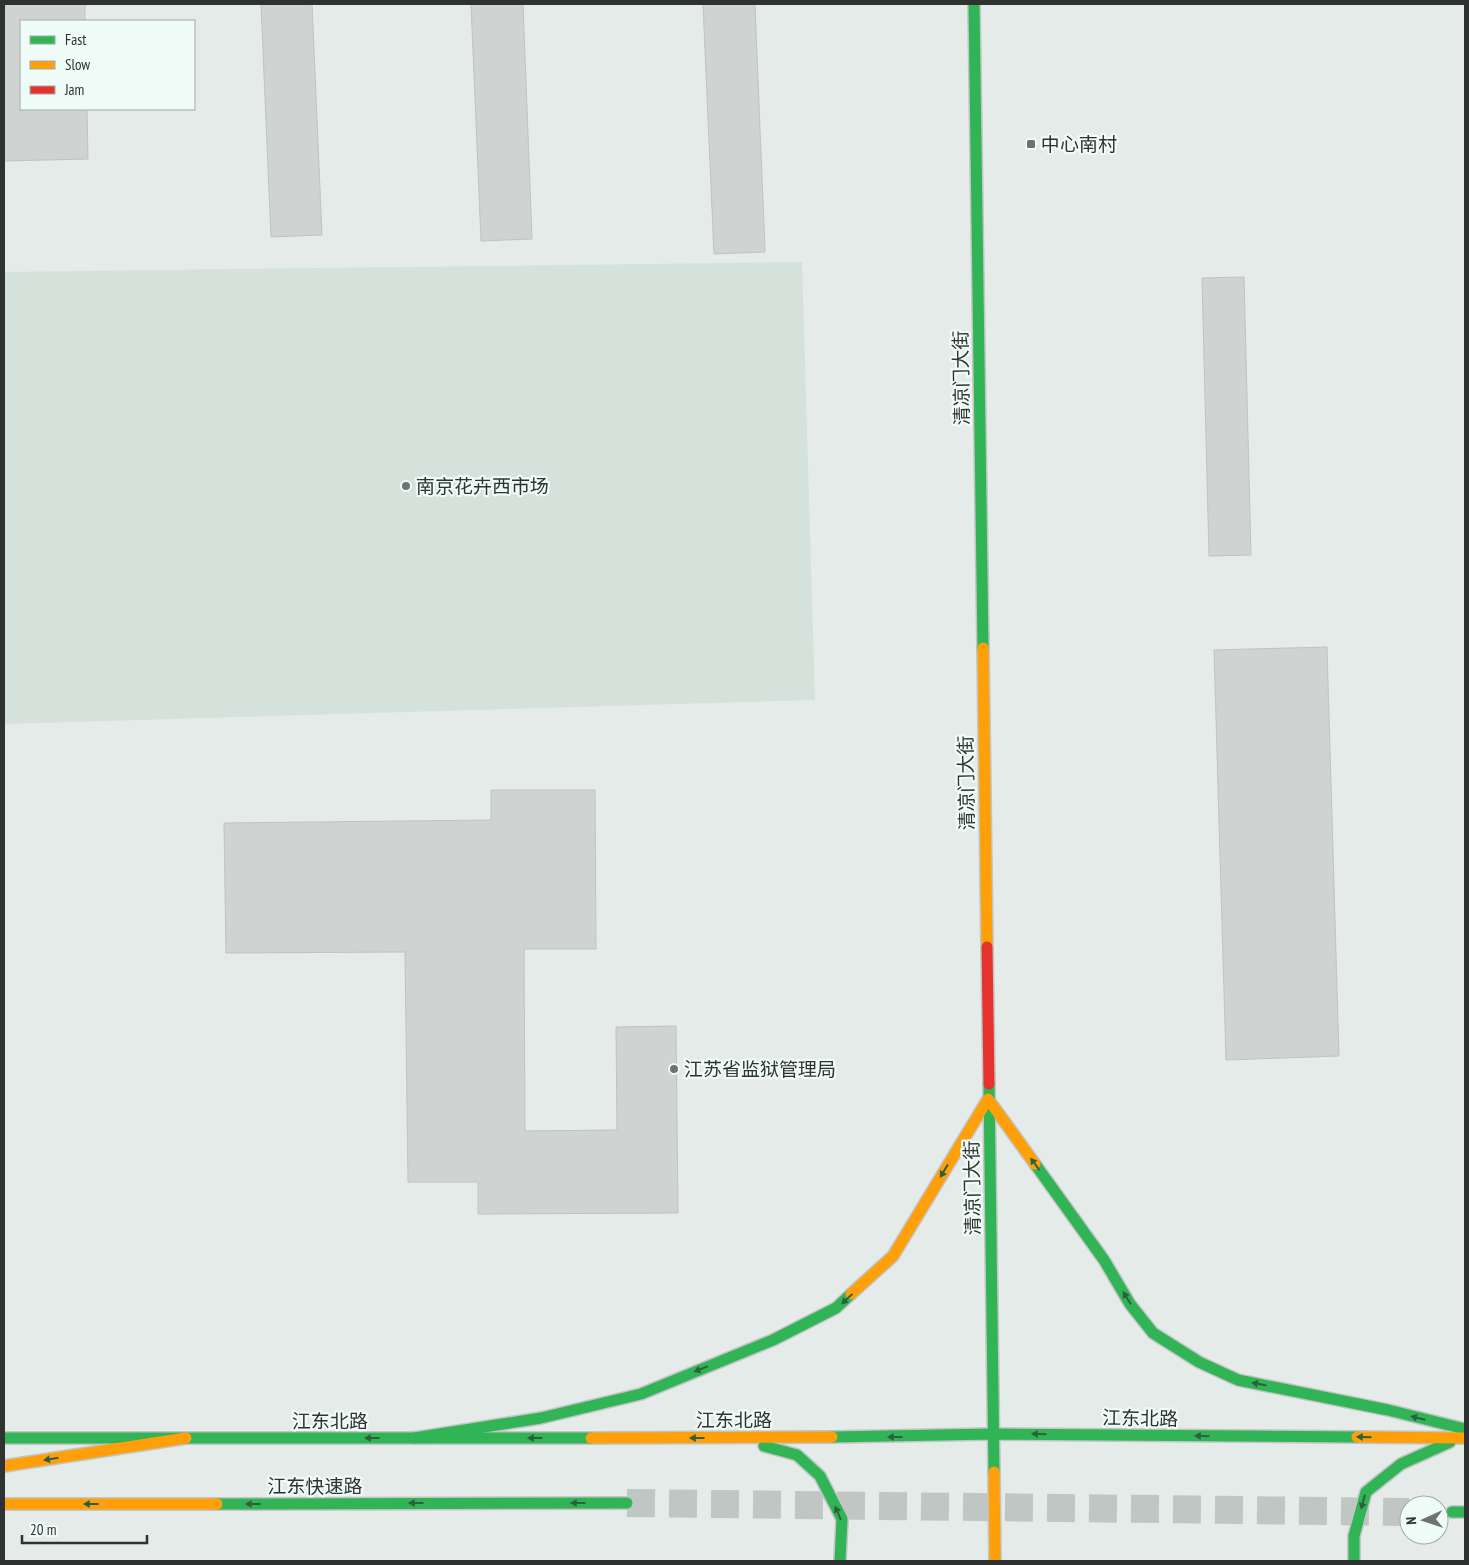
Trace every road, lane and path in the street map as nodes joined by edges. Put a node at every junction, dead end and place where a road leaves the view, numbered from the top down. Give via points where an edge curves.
1 (974, 4) edge
2 (988, 1099) junction
3 (994, 1434) junction
4 (1463, 1435) edge
5 (4, 1438) edge
6 (186, 1438) junction
7 (414, 1438) junction
8 (730, 1438) junction
9 (4, 1466) edge
10 (627, 1503) tunnel mouth
11 (4, 1504) edge
12 (1452, 1512) dead end
13 (1465, 1512) edge
14 (840, 1561) edge
15 (995, 1561) edge
16 (1354, 1561) edge

1 - 2 main road, 清凉门大街
2 - 3 main road, 清凉门大街
4 -> 2 main road via 1388,1410 1238,1380 1199,1362 1153,1333
2 -> 7 main road via 893,1256 836,1308 773,1340 641,1394 541,1418
4 -> 3 main road, 江东北路
3 -> 8 main road, 江东北路
3 - 15 main road, 清凉门大街
4 -> 16 main road via 1401,1464 1366,1492 1354,1536
5 - 6 main road, 江东北路
7 -> 6 main road, 江东北路
6 -> 9 main road
8 -> 7 main road, 江东北路
14 -> 8 main road via 842,1519 820,1476 797,1455
10 -> 11 main road, 江东快速路
12 - 13 main road

